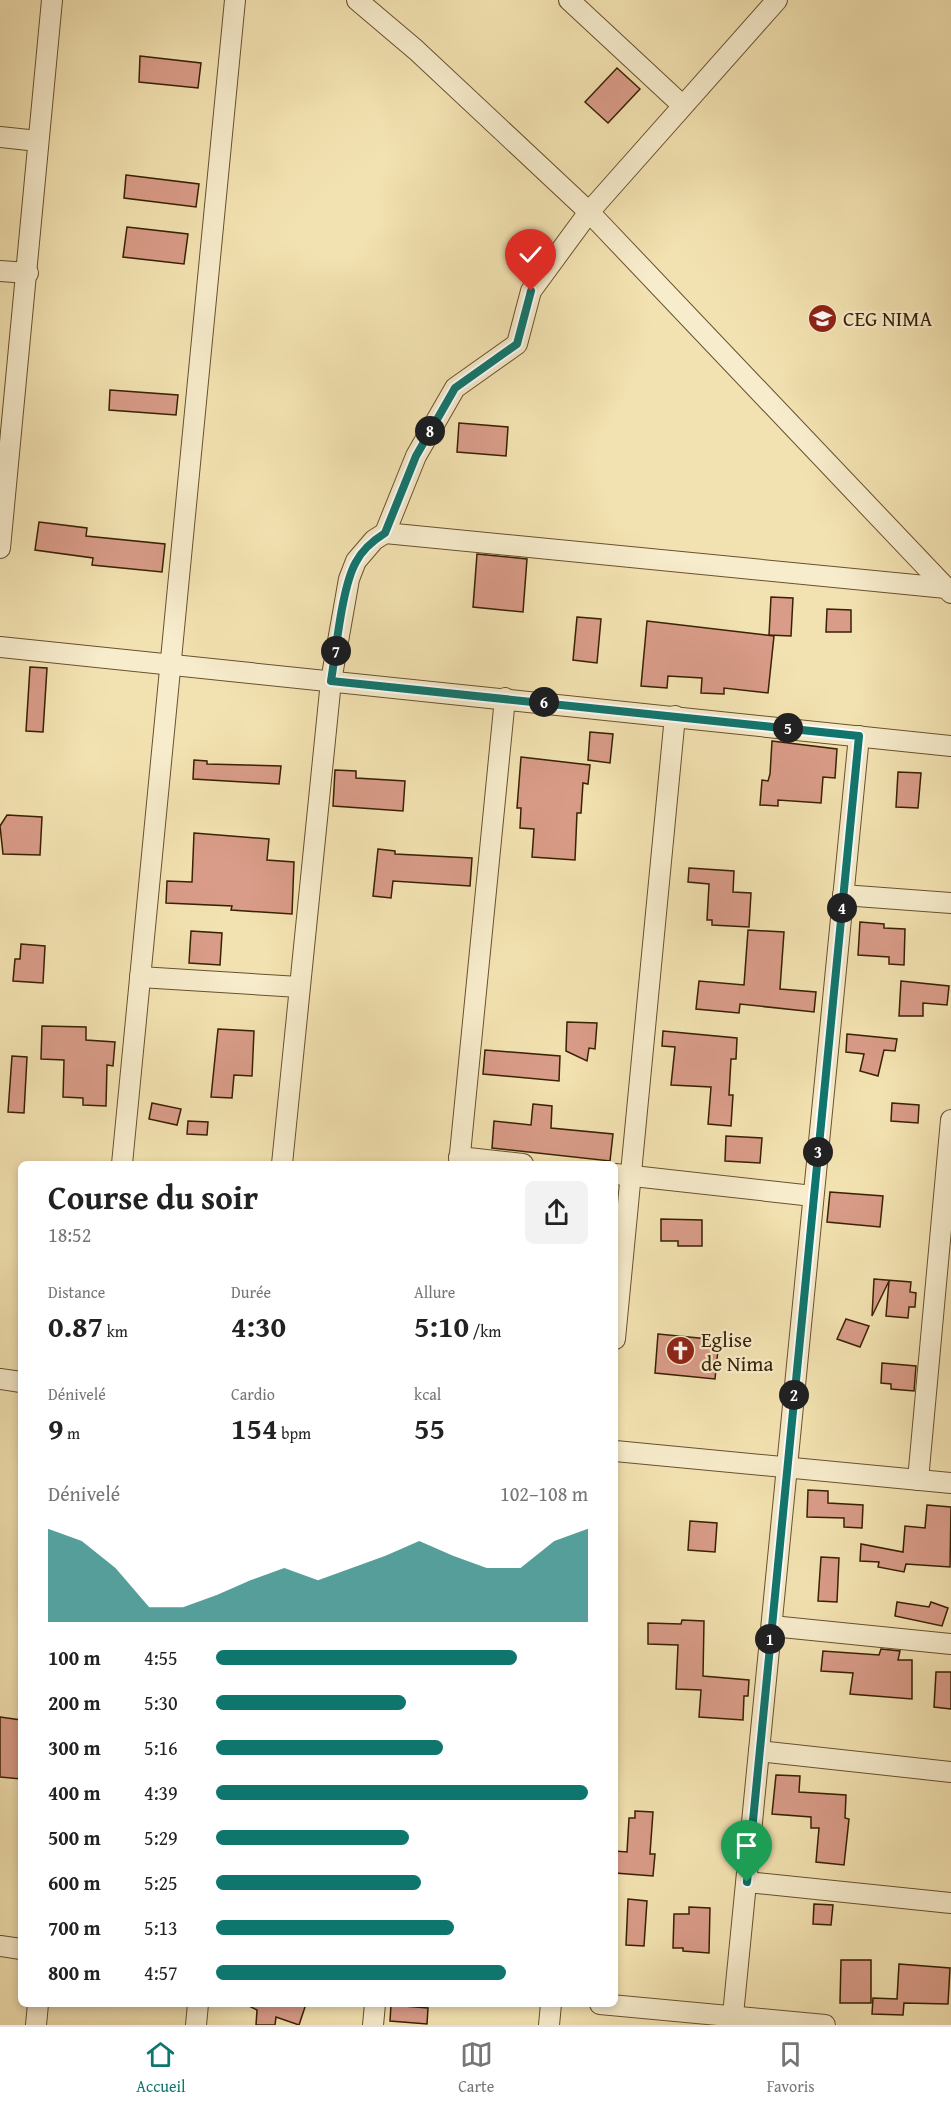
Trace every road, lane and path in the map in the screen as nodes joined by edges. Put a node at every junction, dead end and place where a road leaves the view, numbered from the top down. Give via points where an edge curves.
1 (52, 0) edge
2 (236, 0) edge
3 (357, 0) edge
4 (569, 0) edge
5 (777, 0) edge
6 (682, 105) junction
7 (0, 137) edge
8 (38, 141) junction
9 (589, 212) junction
10 (0, 271) edge
11 (28, 273) junction
12 (4, 464) edge
13 (385, 533) junction
14 (0, 548) edge
15 (949, 590) edge
16 (0, 647) edge
17 (171, 664) junction
18 (331, 681) junction
19 (505, 698) junction
20 (675, 716) junction
21 (859, 736) junction
22 (951, 746) edge
23 (843, 896) junction
24 (951, 903) edge
25 (140, 977) junction
26 (299, 987) junction
27 (951, 1120) edge
28 (459, 1160) edge
29 (122, 1161) edge
30 (282, 1161) edge
31 (475, 1161) edge
32 (623, 1175) edge
33 (813, 1197) junction
34 (618, 1278) edge
35 (0, 1379) edge
36 (18, 1382) edge
37 (618, 1452) edge
38 (787, 1467) junction
39 (918, 1480) junction
40 (951, 1483) edge
41 (772, 1626) junction
42 (951, 1644) edge
43 (759, 1751) junction
44 (951, 1772) edge
45 (747, 1882) junction
46 (951, 1903) edge
47 (0, 1946) edge
48 (18, 1949) edge
49 (618, 2006) edge
50 (38, 2007) edge
51 (198, 2007) edge
52 (375, 2007) edge
53 (551, 2007) edge
54 (733, 2020) edge
55 (36, 2025) edge
56 (196, 2025) edge
57 (373, 2025) edge
58 (549, 2025) edge
59 (825, 2025) edge

1 - 8 street
2 - 17 street
3 - 9 street
4 - 6 street
5 - 6 street
6 - 9 street
7 - 8 street
8 - 11 street
9 - 13 street via 531,291 517,344 455,388 416,456
9 - 15 street
10 - 11 street
11 - 12 street
12 - 14 street
13 - 15 street
13 - 18 street via 356,561 349,579
16 - 17 street
17 - 18 street
17 - 25 street
18 - 19 street
18 - 26 street
19 - 20 street
19 - 28 street
20 - 21 street
20 - 32 street
21 - 22 street
21 - 23 street
23 - 24 street
23 - 33 street
25 - 26 street
25 - 29 street
26 - 30 street
27 - 39 street
28 - 31 street
32 - 33 street
32 - 34 street
33 - 38 street
35 - 36 street
37 - 38 street
38 - 39 street
38 - 41 street
39 - 40 street
41 - 42 street
41 - 43 street
43 - 44 street
43 - 45 street
45 - 46 street
45 - 54 street
47 - 48 street
49 - 54 street
50 - 55 street
51 - 56 street
52 - 57 street
53 - 58 street
54 - 59 street

